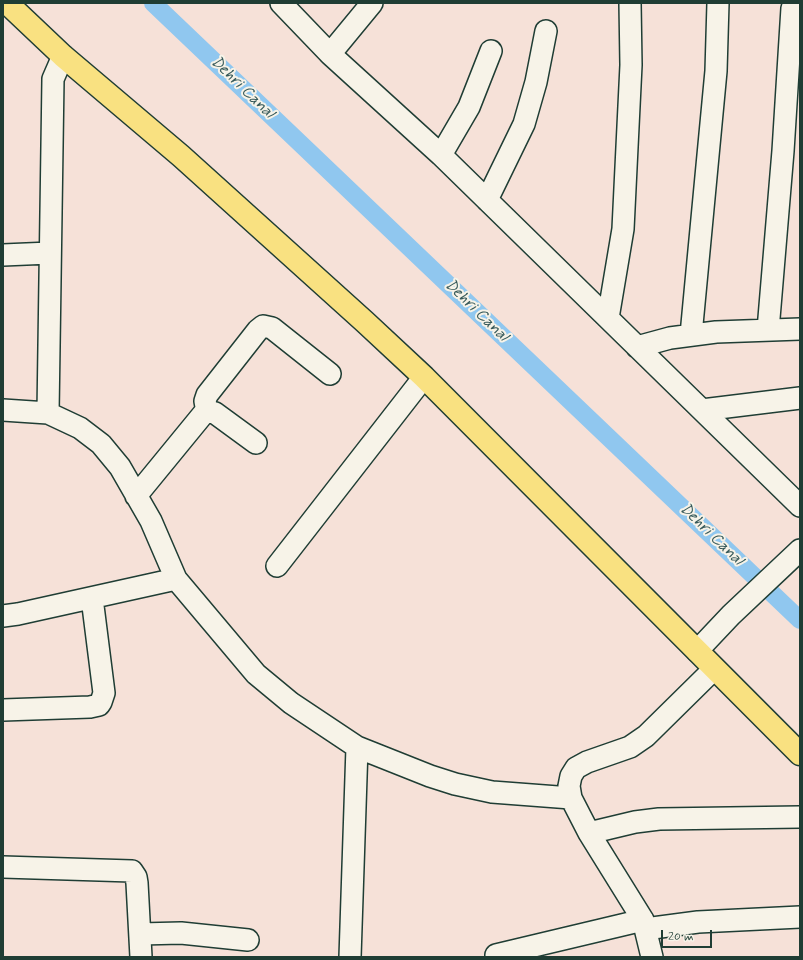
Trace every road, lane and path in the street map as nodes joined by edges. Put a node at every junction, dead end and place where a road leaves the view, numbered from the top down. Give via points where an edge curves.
1 (7, 3) edge
2 (282, 3) edge
3 (372, 3) edge
4 (630, 3) edge
5 (718, 3) edge
6 (792, 8) dead end
7 (546, 31) dead end
8 (491, 51) dead end
9 (330, 54) junction
10 (63, 56) junction
11 (441, 155) junction
12 (487, 200) junction
13 (50, 253) junction
14 (3, 255) edge
15 (608, 318) junction
16 (800, 329) edge
17 (768, 330) junction
18 (691, 335) junction
19 (637, 347) junction
20 (330, 374) dead end
21 (424, 377) junction
22 (800, 398) edge
23 (3, 410) edge
24 (702, 410) junction
25 (207, 412) junction
26 (48, 413) junction
27 (256, 443) dead end
28 (136, 496) junction
29 (800, 506) edge
30 (798, 552) edge
31 (277, 566) dead end
32 (176, 579) junction
33 (92, 598) junction
34 (3, 616) edge
35 (697, 651) junction
36 (714, 668) junction
37 (3, 710) edge
38 (357, 747) junction
39 (800, 754) edge
40 (571, 798) junction
41 (800, 817) edge
42 (589, 833) junction
43 (3, 867) edge
44 (800, 917) edge
45 (644, 924) junction
46 (140, 934) junction
47 (248, 940) dead end
48 (496, 955) dead end
49 (141, 957) edge
50 (350, 957) edge
51 (652, 957) edge

1 - 10 highway
2 - 9 street
3 - 9 street
4 - 15 street via 631,65 624,221
5 - 18 street via 715,79
6 - 17 street
7 - 12 street via 536,82 524,124
8 - 11 street via 469,107
9 - 11 street
10 - 13 street via 53,79
10 - 21 highway via 181,156
11 - 12 street
12 - 15 street
13 - 14 street
13 - 26 street
15 - 19 street
16 - 17 street
17 - 18 street
18 - 19 street
19 - 24 street
20 - 25 street via 272,328 263,326 207,395
21 - 31 street
21 - 35 highway
22 - 24 street
23 - 26 street
24 - 29 street
25 - 27 street via 221,416
25 - 28 street via 201,415
26 - 28 street via 80,428 101,444 120,467
28 - 32 street via 151,521
30 - 35 street
32 - 33 street
32 - 38 street via 256,674 291,703
33 - 34 street
33 - 37 street via 104,693 99,705
35 - 36 highway
36 - 39 highway
36 - 40 street via 646,736 630,748 576,768 569,786
38 - 40 street via 455,784 492,792
38 - 50 street
40 - 42 street
41 - 42 street via 659,819
42 - 45 street
43 - 46 street via 132,871 137,883
44 - 45 street
45 - 48 street
45 - 51 street
46 - 47 street via 181,933
46 - 49 street

